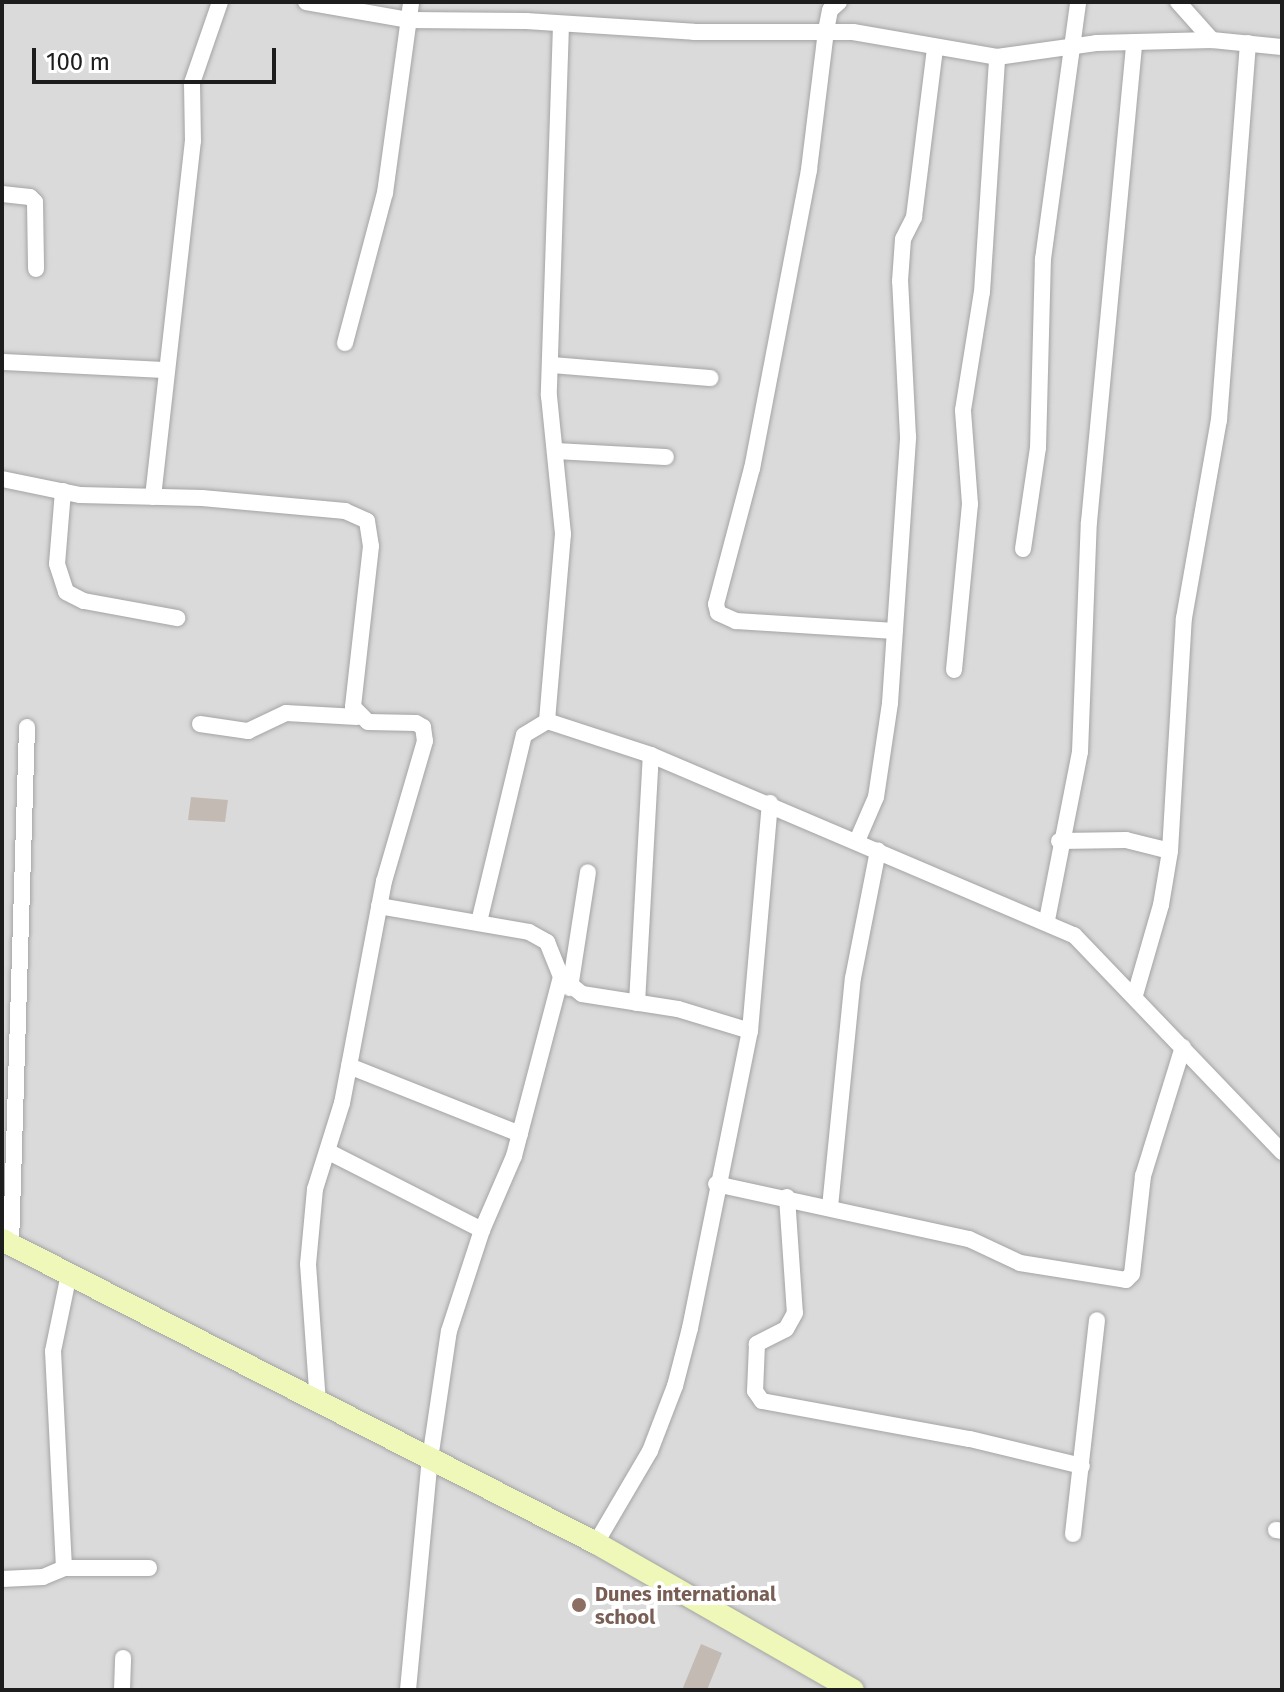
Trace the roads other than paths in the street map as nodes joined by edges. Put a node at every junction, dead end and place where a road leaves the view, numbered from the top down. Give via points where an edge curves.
1 (220, 2) edge
2 (306, 2) edge
3 (411, 2) edge
4 (839, 2) edge
5 (1078, 2) edge
6 (1178, 2) edge
7 (409, 20) junction
8 (561, 25) junction
9 (826, 31) junction
10 (1212, 40) junction
11 (1134, 42) junction
12 (1248, 43) junction
13 (1070, 46) junction
14 (1282, 47) edge
15 (935, 48) junction
16 (997, 57) junction
17 (2, 194) edge
18 (36, 269) dead end
19 (345, 343) dead end
20 (2, 362) edge
21 (551, 365) junction
22 (166, 370) junction
23 (710, 378) dead end
24 (555, 451) junction
25 (666, 457) dead end
26 (2, 479) edge
27 (63, 491) junction
28 (153, 497) junction
29 (1023, 549) dead end
30 (177, 618) dead end
31 (895, 631) junction
32 (954, 670) dead end
33 (357, 717) junction
34 (547, 721) junction
35 (200, 724) dead end
36 (27, 727) dead end
37 (651, 755) junction
38 (770, 803) junction
39 (857, 841) junction
40 (1059, 841) junction
41 (878, 850) junction
42 (1170, 851) junction
43 (588, 872) dead end
44 (379, 906) junction
45 (1047, 920) junction
46 (479, 922) junction
47 (565, 982) junction
48 (1135, 995) junction
49 (637, 1003) junction
50 (750, 1031) junction
51 (1183, 1047) junction
52 (349, 1066) junction
53 (520, 1134) junction
54 (329, 1152) junction
55 (1282, 1152) edge
56 (716, 1184) junction
57 (787, 1197) junction
58 (830, 1207) junction
59 (482, 1230) junction
60 (7, 1242) edge
61 (69, 1274) junction
62 (1097, 1320) dead end
63 (318, 1402) junction
64 (430, 1459) junction
65 (1082, 1466) junction
66 (1073, 1534) dead end
67 (596, 1543) junction
68 (64, 1568) junction
69 (149, 1568) dead end
70 (2, 1579) edge
71 (123, 1658) dead end
72 (122, 1690) edge
73 (408, 1690) edge
74 (853, 1690) edge

1 - 22 street via 192,83 193,141
2 - 7 street
3 - 7 street
4 - 9 street via 830,10
5 - 13 street
6 - 10 street
7 - 8 street
7 - 19 street via 385,193
8 - 9 street
8 - 21 street
9 - 15 street
9 - 31 street via 809,170 752,468 716,604 718,613 736,621
10 - 11 street
10 - 12 street
11 - 13 street
11 - 40 street via 1089,522 1080,752
12 - 14 street
12 - 42 street via 1219,420 1184,618
13 - 16 street
13 - 29 street via 1043,259 1038,448
15 - 16 street
15 - 31 street via 914,217 903,239 900,281 908,437
16 - 32 street via 984,270 963,410 970,504
17 - 18 street via 35,202
20 - 22 street
21 - 23 street
21 - 24 street
22 - 28 street
24 - 25 street
24 - 34 street via 563,534
26 - 27 street
27 - 28 street
27 - 30 street via 57,564 66,592 84,601
28 - 33 street via 345,511 367,521 371,546 354,692
31 - 39 street via 876,797
33 - 35 street via 286,713 248,731
33 - 44 street via 416,723 423,727 425,741
34 - 37 street
34 - 46 street via 524,735
36 - 60 street
37 - 38 street
37 - 49 street
38 - 39 street
38 - 50 street
39 - 41 street
40 - 42 street via 1126,840
40 - 45 street
41 - 45 street
41 - 58 street via 853,978
42 - 48 street via 1161,905
43 - 47 street
44 - 46 street
44 - 52 street
45 - 48 street via 1093,950
46 - 47 street via 517,928 547,942
47 - 49 street
47 - 53 street
48 - 51 street
49 - 50 street
50 - 56 street
51 - 55 street
51 - 58 street via 1143,1176 1132,1274 1126,1280 1020,1263 969,1239
52 - 53 street
52 - 54 street
53 - 59 street
54 - 59 street
54 - 63 street via 315,1189 308,1264
56 - 57 street
56 - 67 street via 670,1400 650,1451
57 - 58 street
57 - 65 street via 795,1313 786,1329 757,1344 755,1391 762,1401 970,1439
59 - 64 street via 453,1311
60 - 61 main road
61 - 63 main road
61 - 68 street via 53,1351
62 - 65 street
63 - 64 main road
64 - 67 main road
64 - 73 street
65 - 66 street
67 - 74 main road
68 - 69 street
68 - 70 street via 43,1577
71 - 72 street

